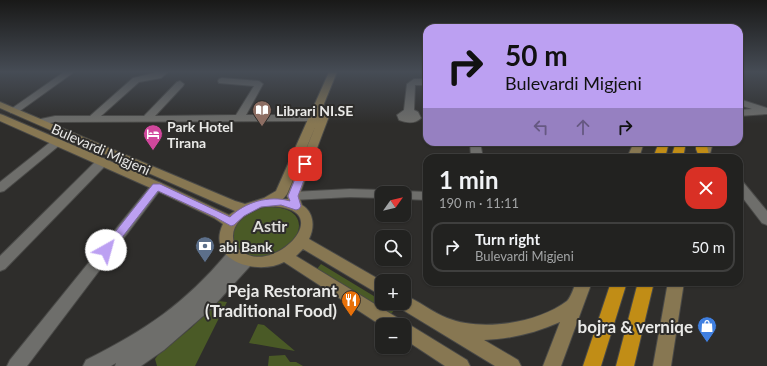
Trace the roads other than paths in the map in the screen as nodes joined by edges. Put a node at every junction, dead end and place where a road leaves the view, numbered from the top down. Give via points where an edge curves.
1 (45, 89) edge
2 (126, 89) edge
3 (175, 89) edge
4 (257, 89) edge
5 (328, 89) edge
6 (333, 89) edge
7 (411, 89) edge
8 (743, 103) edge
9 (0, 105) edge
10 (14, 111) junction
11 (767, 112) edge
12 (743, 113) edge
13 (423, 115) edge
14 (0, 117) edge
15 (239, 118) junction
16 (319, 118) junction
17 (92, 119) junction
18 (146, 119) junction
19 (40, 122) junction
20 (57, 142) junction
21 (102, 162) junction
22 (156, 186) junction
23 (0, 188) edge
24 (743, 190) edge
25 (375, 194) edge
26 (411, 195) edge
27 (423, 196) edge
28 (294, 201) junction
29 (266, 202) junction
30 (246, 209) junction
31 (767, 220) edge
32 (231, 223) junction
33 (302, 241) junction
34 (285, 256) junction
35 (240, 258) junction
36 (0, 265) edge
37 (375, 285) edge
38 (582, 286) edge
39 (618, 286) edge
40 (645, 286) edge
41 (675, 286) edge
42 (574, 305) junction
43 (411, 306) edge
44 (384, 318) edge
45 (441, 324) junction
46 (411, 335) edge
47 (145, 353) edge
48 (444, 359) edge
49 (666, 361) edge
50 (16, 366) edge
51 (92, 366) edge
52 (124, 366) edge
53 (461, 366) edge
54 (512, 366) edge
55 (552, 366) edge
56 (592, 366) edge
57 (625, 366) edge

1 - 10 street
2 - 17 street
3 - 18 street
4 - 15 street
5 - 16 main road
6 - 16 main road
7 - 13 street via 413,114
8 - 11 street
9 - 10 main road, Bulevardi Migjeni
10 - 19 main road, Bulevardi Migjeni
11 - 12 street
14 - 20 main road, Bulevardi Migjeni
15 - 16 street
15 - 18 street
16 - 28 main road
16 - 29 main road via 281,194
17 - 18 street
17 - 19 street via 55,119
19 - 30 main road, Bulevardi Migjeni via 230,205
20 - 21 main road, Bulevardi Migjeni
20 - 23 street
21 - 22 main road, Bulevardi Migjeni
21 - 36 street
22 - 32 main road, Bulevardi Migjeni
22 - 50 street
24 - 31 street
25 - 28 street via 350,193
26 - 27 street
28 - 29 main road
28 - 33 main road via 307,221 308,230
29 - 30 main road
30 - 32 main road
32 - 35 main road via 226,238 228,248
33 - 34 main road via 296,249
33 - 37 main road
34 - 35 main road via 258,263
34 - 44 main road
35 - 47 street via 185,307
38 - 42 main road
39 - 56 highway
40 - 57 highway
41 - 49 main road
42 - 45 main road via 542,322 512,329 457,330
42 - 55 main road
43 - 45 main road
45 - 54 main road
46 - 48 main road
47 - 51 street
47 - 52 street
48 - 53 main road

